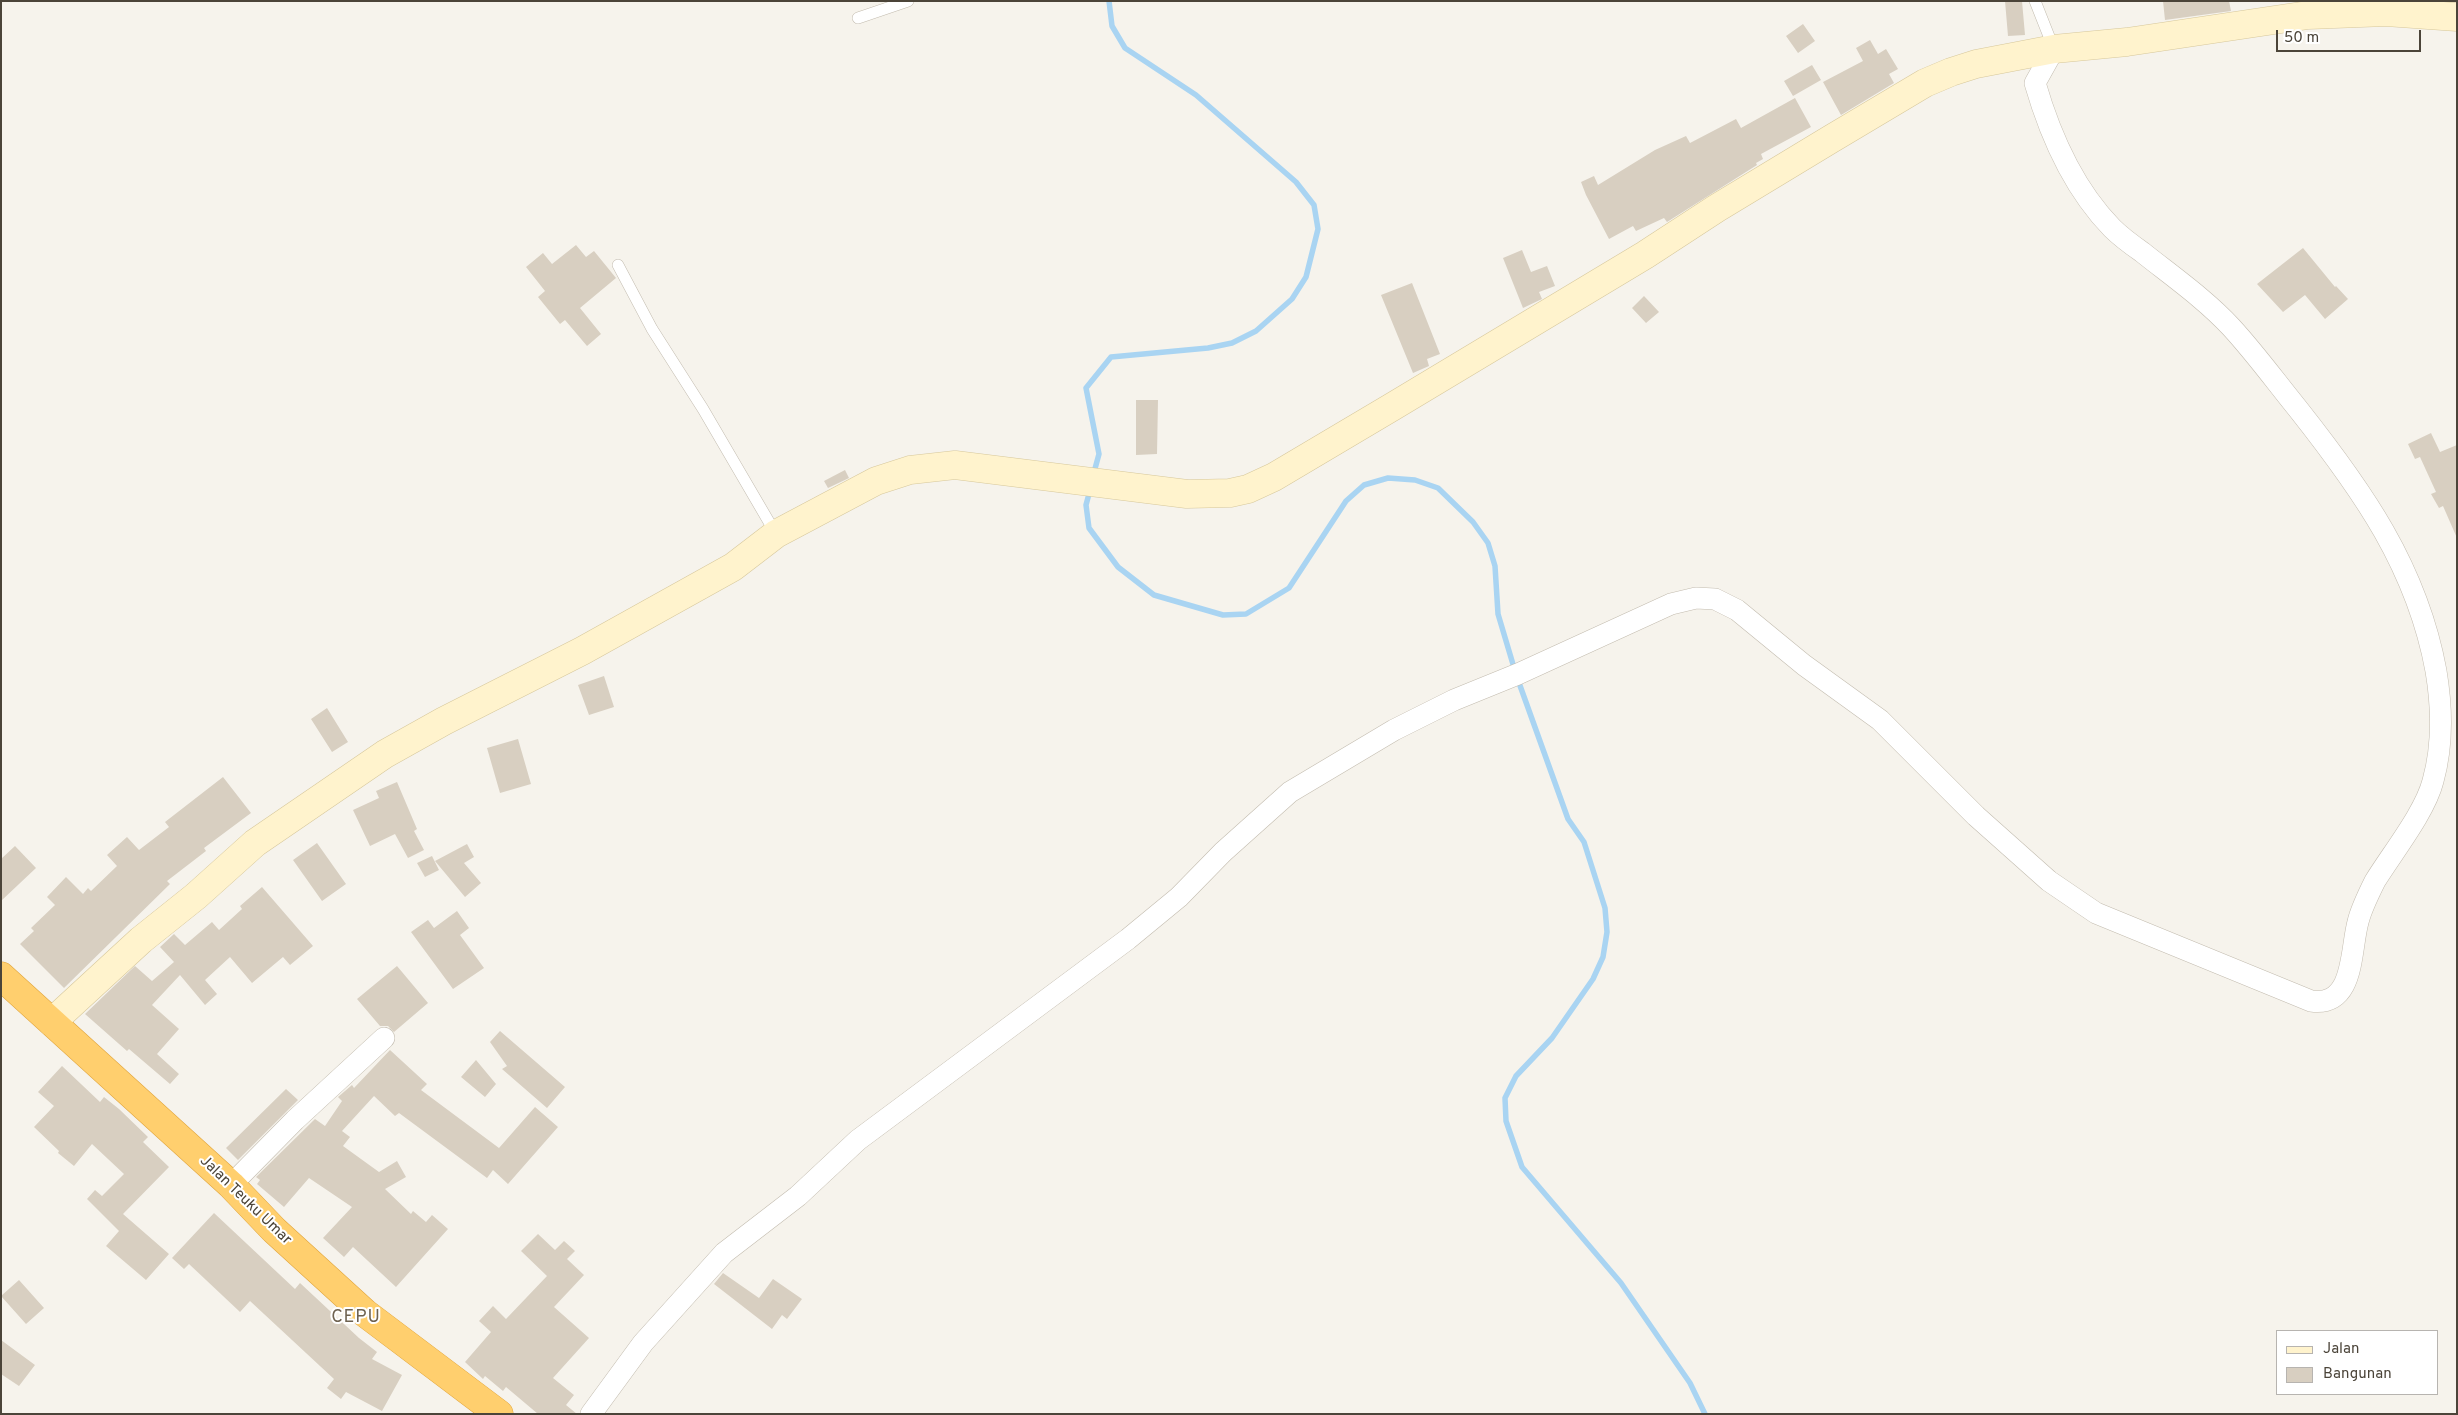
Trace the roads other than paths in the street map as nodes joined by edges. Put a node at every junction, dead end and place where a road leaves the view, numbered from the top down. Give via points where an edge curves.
1 (908, 1) edge
2 (2035, 1) edge
3 (858, 18) dead end
4 (2457, 18) edge
5 (2054, 49) junction
6 (618, 265) dead end
7 (776, 534) junction
8 (1, 976) edge
9 (52, 1022) junction
10 (384, 1038) dead end
11 (231, 1185) junction
12 (498, 1414) edge
13 (591, 1414) edge

1 - 3 lane
2 - 5 lane
4 - 5 street via 2386,12 2308,15 2127,42
5 - 7 street via 1976,64 1925,83 1392,407 1248,489 1230,493 1187,494 955,465 910,470 876,482
5 - 13 street via 2034,83 2044,116 2087,198 2113,229 2231,326 2334,454 2386,531 2409,578 2430,638 2440,695 2441,722 2434,780 2424,803 2373,885 2358,919 2346,982 2336,996 2320,1002 2311,1001 2096,913 2049,881 1976,816 1880,720 1804,665 1737,610 1715,599 1696,598 1671,604 1454,700 1394,730 1290,792 1179,897 1128,939 858,1140 798,1196 724,1253 643,1343
6 - 7 lane via 652,329 703,408
7 - 9 street via 733,567 582,651 409,740 293,815 222,870
8 - 9 highway, Jalan Teuku Umar
9 - 11 highway, Jalan Teuku Umar
10 - 11 street via 295,1120
11 - 12 highway, Jalan Teuku Umar via 274,1230 365,1313

